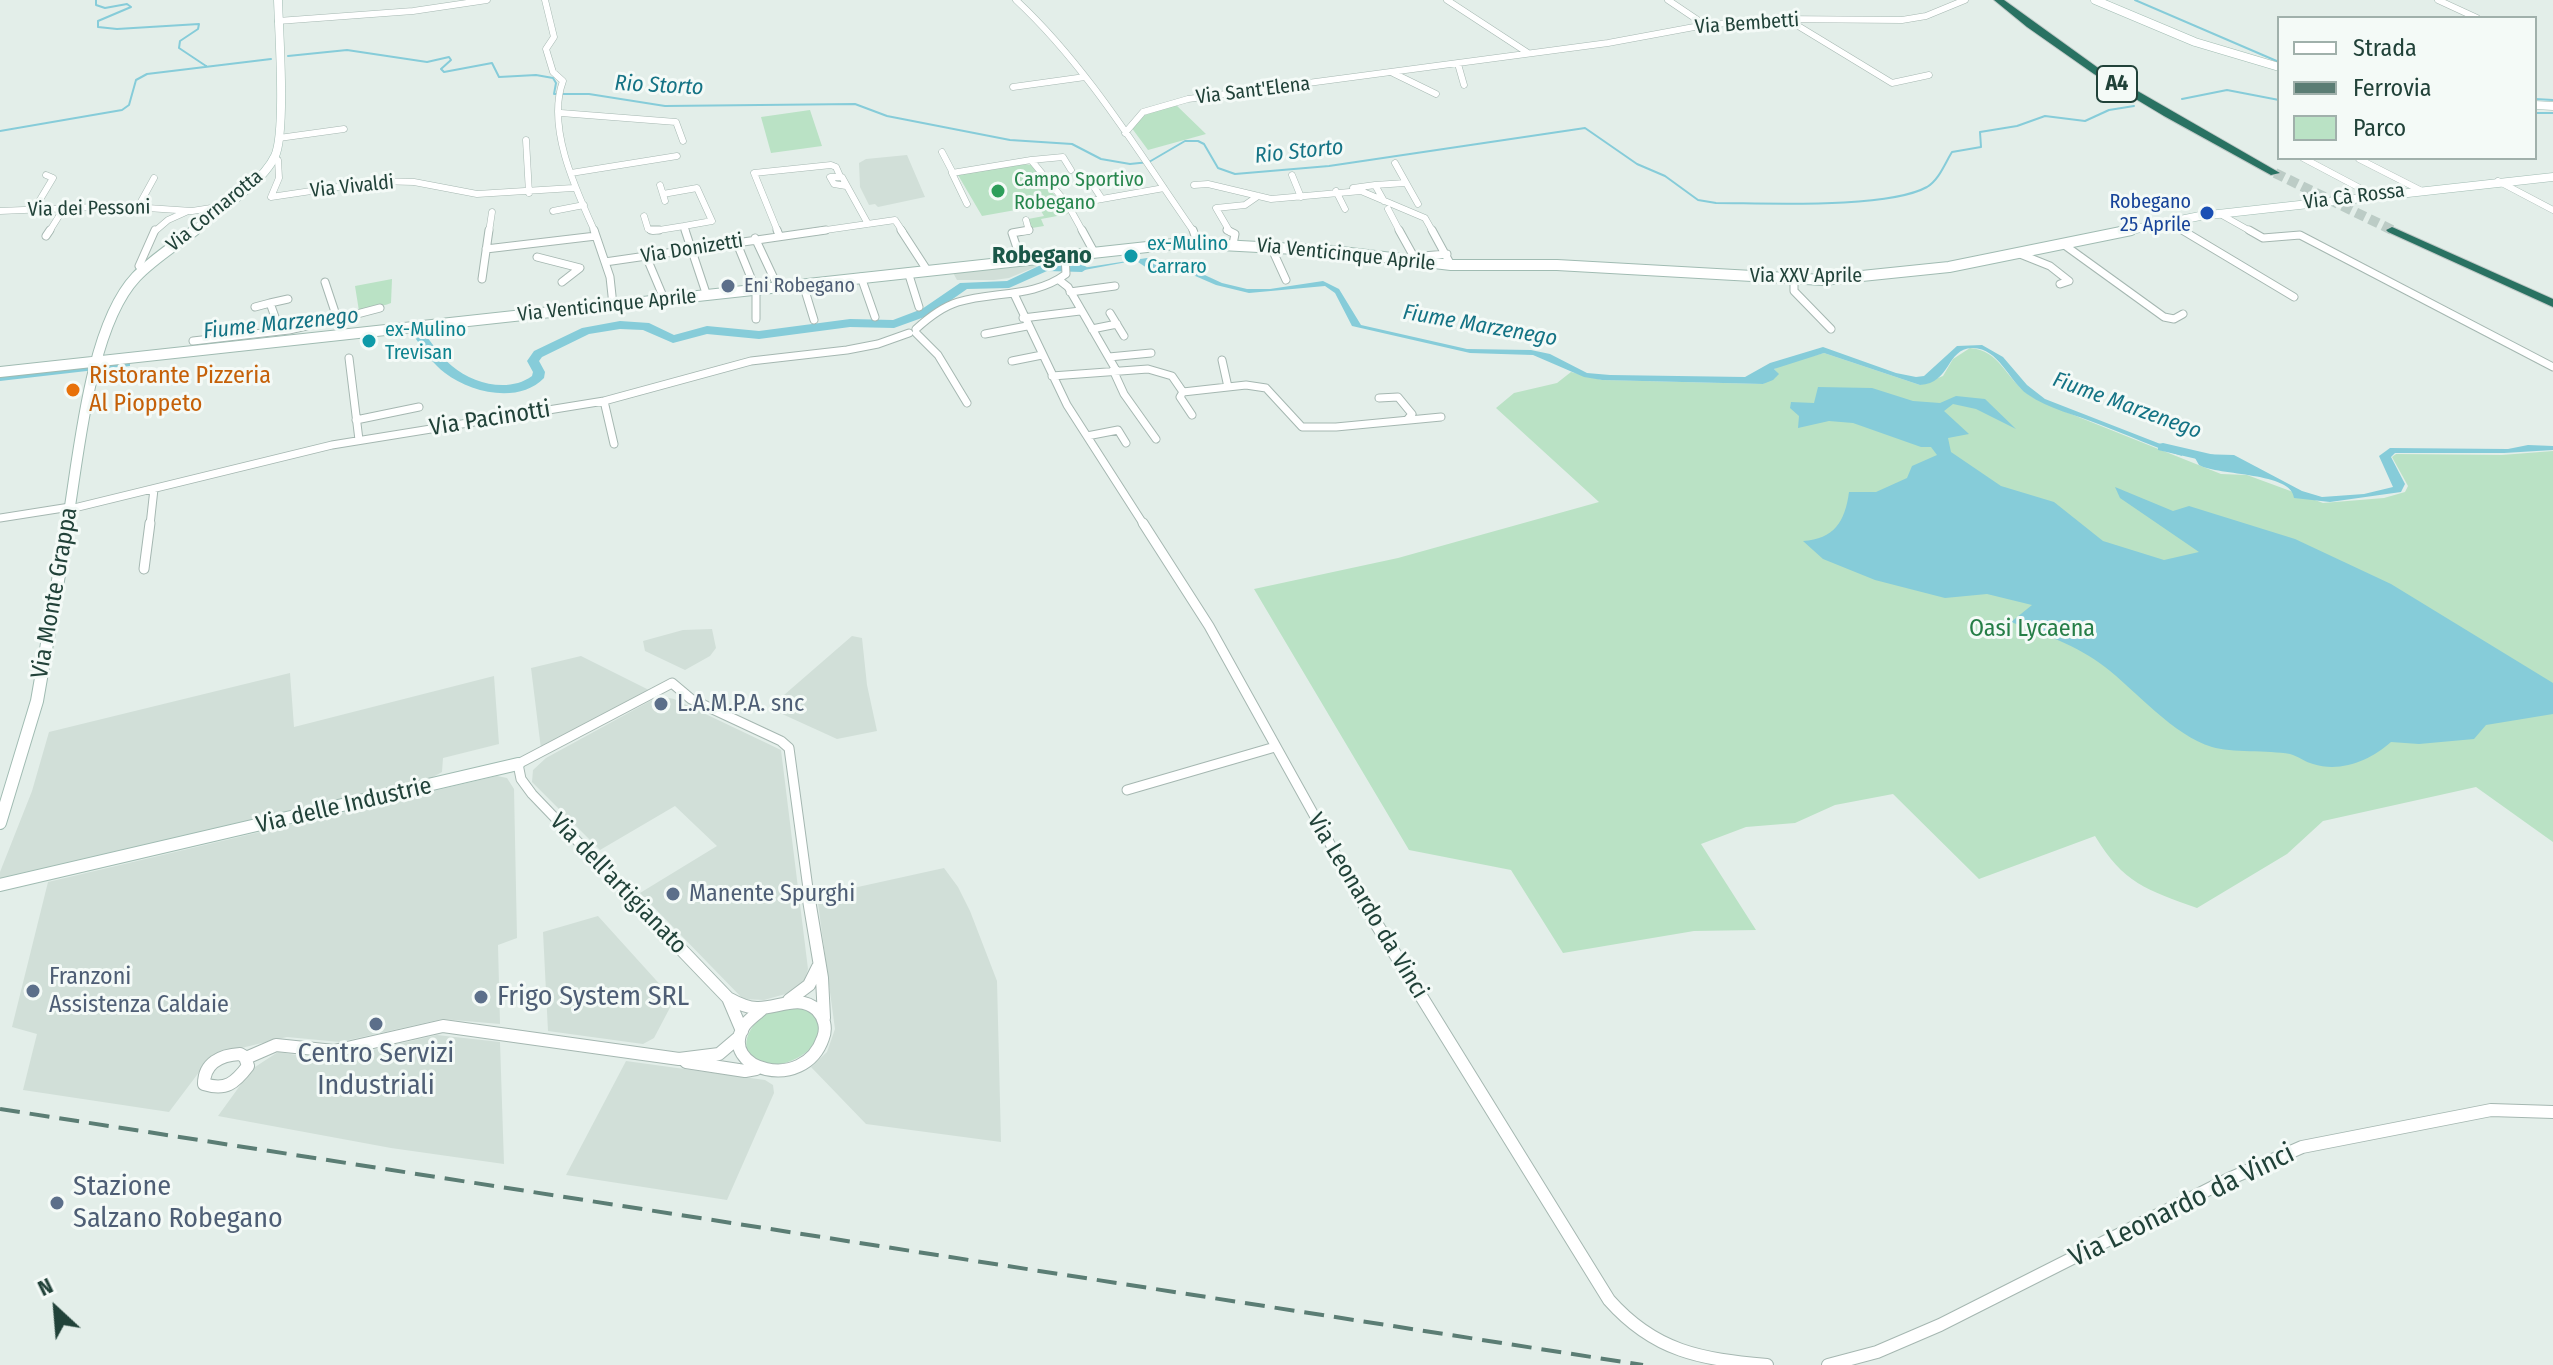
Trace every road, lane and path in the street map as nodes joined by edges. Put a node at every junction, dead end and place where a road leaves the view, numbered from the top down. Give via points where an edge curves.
1 (278, 0) edge
2 (487, 0) edge
3 (545, 0) edge
4 (1016, 0) edge
5 (1447, 0) edge
6 (1668, 0) edge
7 (1965, 0) edge
8 (1998, 0) edge
9 (2013, 0) edge
10 (2095, 0) edge
11 (2438, 0) edge
12 (2473, 16) edge
13 (1787, 19) junction
14 (278, 21) junction
15 (1705, 25) junction
16 (1528, 53) junction
17 (1458, 64) junction
18 (2277, 66) edge
19 (1393, 73) junction
20 (1929, 75) dead end
21 (1085, 77) junction
22 (1897, 82) junction
23 (1464, 85) dead end
24 (1013, 87) dead end
25 (1908, 88) dead end
26 (1436, 94) dead end
27 (561, 113) junction
28 (344, 129) dead end
29 (1125, 133) junction
30 (279, 138) junction
31 (526, 140) dead end
32 (683, 141) dead end
33 (942, 152) dead end
34 (677, 156) dead end
35 (273, 159) junction
36 (1031, 160) junction
37 (2307, 160) edge
38 (2361, 160) edge
39 (639, 162) junction
40 (1395, 163) dead end
41 (1071, 170) dead end
42 (2288, 170) tunnel mouth
43 (571, 173) junction
44 (641, 173) dead end
45 (953, 173) junction
46 (2275, 173) tunnel mouth
47 (46, 175) dead end
48 (1292, 175) dead end
49 (2553, 177) edge
50 (154, 178) dead end
51 (1112, 181) dead end
52 (2498, 181) junction
53 (1405, 183) junction
54 (660, 185) dead end
55 (1194, 185) dead end
56 (1375, 185) junction
57 (573, 188) junction
58 (1164, 188) junction
59 (2420, 190) junction
60 (529, 193) junction
61 (1336, 193) junction
62 (2373, 195) junction
63 (1258, 196) junction
64 (1301, 197) junction
65 (1102, 199) junction
66 (1384, 201) junction
67 (967, 204) dead end
68 (1418, 204) dead end
69 (584, 205) junction
70 (1068, 205) junction
71 (224, 206) junction
72 (138, 207) junction
73 (35, 208) junction
74 (64, 208) junction
75 (1345, 209) dead end
76 (1388, 209) dead end
77 (2553, 210) edge
78 (0, 211) edge
79 (188, 211) junction
80 (553, 211) dead end
81 (492, 212) dead end
82 (2220, 214) junction
83 (644, 216) dead end
84 (1026, 220) dead end
85 (2171, 221) junction
86 (868, 224) junction
87 (2156, 224) joint
88 (684, 226) junction
89 (779, 235) junction
90 (46, 236) dead end
91 (596, 236) junction
92 (755, 238) junction
93 (736, 241) junction
94 (1197, 242) junction
95 (1233, 244) junction
96 (2063, 244) junction
97 (1271, 247) junction
98 (691, 248) junction
99 (486, 249) junction
100 (1094, 252) junction
101 (2020, 254) junction
102 (1065, 255) junction
103 (646, 256) junction
104 (537, 257) dead end
105 (1414, 257) junction
106 (1389, 258) junction
107 (1021, 260) junction
108 (1449, 260) junction
109 (605, 262) junction
110 (2038, 263) junction
111 (143, 270) junction
112 (927, 270) junction
113 (908, 272) junction
114 (861, 277) junction
115 (482, 279) dead end
116 (1059, 280) junction
117 (1286, 280) dead end
118 (1794, 280) junction
119 (325, 282) dead end
120 (562, 282) dead end
121 (803, 284) junction
122 (1115, 286) dead end
123 (778, 287) junction
124 (756, 290) junction
125 (1070, 292) junction
126 (2553, 292) edge
127 (707, 296) junction
128 (1015, 296) junction
129 (2294, 297) dead end
130 (288, 299) dead end
131 (665, 301) junction
132 (270, 303) junction
133 (2553, 303) edge
134 (613, 305) junction
135 (255, 307) dead end
136 (919, 307) dead end
137 (380, 308) dead end
138 (1080, 311) junction
139 (1110, 313) dead end
140 (2183, 314) dead end
141 (875, 317) dead end
142 (756, 319) dead end
143 (337, 320) junction
144 (814, 320) dead end
145 (1025, 322) junction
146 (1117, 324) junction
147 (1092, 329) junction
148 (1831, 329) dead end
149 (280, 331) junction
150 (914, 332) junction
151 (985, 334) dead end
152 (335, 335) junction
153 (1124, 336) dead end
154 (193, 341) dead end
155 (1151, 353) dead end
156 (1042, 355) junction
157 (349, 358) dead end
158 (1222, 360) dead end
159 (1012, 361) dead end
160 (1098, 363) dead end
161 (1112, 364) junction
162 (95, 366) junction
163 (2553, 367) edge
164 (0, 372) edge
165 (1052, 376) junction
166 (1228, 387) junction
167 (1183, 392) junction
168 (1379, 398) dead end
169 (604, 401) junction
170 (967, 403) dead end
171 (419, 407) dead end
172 (1192, 415) dead end
173 (1441, 417) dead end
174 (356, 420) junction
175 (1407, 420) junction
176 (1087, 436) junction
177 (1156, 439) dead end
178 (359, 440) junction
179 (1126, 443) dead end
180 (614, 444) dead end
181 (154, 489) junction
182 (70, 508) junction
183 (0, 518) edge
184 (144, 569) dead end
185 (1275, 747) junction
186 (518, 764) junction
187 (1127, 790) dead end
188 (0, 823) edge
189 (0, 885) edge
190 (818, 967) junction
191 (728, 998) junction
192 (785, 1002) junction
193 (762, 1009) junction
194 (824, 1018) junction
195 (741, 1034) junction
196 (246, 1058) dead end
197 (679, 1059) junction
198 (756, 1069) junction
199 (2553, 1112) edge
200 (1767, 1365) edge
201 (1828, 1365) edge

1 - 14 main road, Via Cornarotta
2 - 14 street
3 - 27 street via 554,37 546,49 553,72 563,81
4 - 21 street
5 - 16 street
6 - 15 street
7 - 13 street, Via Bembetti via 1902,20
8 - 46 highway, A4 via 2094,70
9 - 42 highway, A4 via 2134,84
10 - 18 main road via 2195,42
11 - 12 street
13 - 15 street, Via Bembetti
13 - 22 street
14 - 30 main road, Via Cornarotta
15 - 16 street, Via Bembetti
16 - 17 street, Via Sant'Elena
17 - 19 street, Via Sant'Elena
17 - 23 street
19 - 26 street
19 - 29 street, Via Sant'Elena via 1160,105 1134,118
20 - 22 street
21 - 24 street
21 - 29 street
22 - 25 street
27 - 32 street via 676,122
27 - 43 street
28 - 30 street
29 - 58 street
30 - 35 main road, Via Cornarotta
31 - 60 street
33 - 45 street
34 - 39 street
35 - 60 street, Via Vivaldi via 281,166 271,197 378,181 477,194
35 - 71 main road, Via Cornarotta via 259,178
36 - 41 street via 1063,157
36 - 45 street
36 - 70 street
37 - 62 street
38 - 59 street
39 - 43 street
39 - 44 street
40 - 53 street
43 - 57 street
45 - 67 street
47 - 73 street via 53,178
48 - 64 street
49 - 52 main road, Via Cà Rossa
50 - 72 street
51 - 65 street via 1092,184
52 - 59 main road, Via Cà Rossa
52 - 77 street
53 - 56 street
53 - 68 street
54 - 88 street via 664,197 697,188 712,221
55 - 63 street
56 - 61 street
56 - 66 street
57 - 60 street, Via Vivaldi
57 - 69 street
58 - 65 street
58 - 94 street
59 - 62 main road, Via Cà Rossa
61 - 64 street
61 - 66 street via 1361,191
61 - 75 street
62 - 82 main road, Via Cà Rossa
63 - 64 street
63 - 95 street via 1245,205 1216,208 1235,234
65 - 70 street
66 - 108 street via 1425,218
69 - 80 street
69 - 91 street
70 - 100 street
71 - 79 street, Via dei Pessoni
71 - 111 main road, Via Cornarotta
72 - 74 street, Via dei Pessoni
72 - 79 street, Via dei Pessoni
73 - 74 street, Via dei Pessoni
73 - 78 street, Via dei Pessoni
74 - 90 street
76 - 105 street
79 - 111 street, Via Cornarotta via 149,236 139,266
81 - 99 street
82 - 85 main road, Via Cà Rossa
82 - 163 street via 2263,238 2300,235
83 - 88 street via 653,231
84 - 107 street via 1029,231 1012,233
85 - 87 main road, Via Cà Rossa
85 - 129 street
86 - 89 street, Via Donizetti
86 - 89 street, Via Donizetti via 836,167 754,173
86 - 112 street, Via Donizetti via 895,220
87 - 96 main road, Via XXV Aprile
88 - 98 street
89 - 92 street, Via Donizetti
91 - 99 street
91 - 109 street
92 - 93 street, Via Donizetti
92 - 123 street
93 - 98 street, Via Donizetti
93 - 124 street
94 - 95 main road, Via Venticinque Aprile
94 - 100 main road, Via Venticinque Aprile
95 - 97 main road, Via Venticinque Aprile
96 - 101 main road, Via XXV Aprile
96 - 140 street via 2164,317
97 - 106 main road, Via Venticinque Aprile
97 - 117 street
98 - 103 street, Via Donizetti
98 - 127 street
99 - 115 street
100 - 102 main road, Via Venticinque Aprile
101 - 110 street
101 - 118 main road, Via XXV Aprile via 1900,273
102 - 107 main road, Via Venticinque Aprile
102 - 116 street via 1066,269
103 - 109 street, Via Donizetti
103 - 131 street
104 - 120 street via 580,268
105 - 106 street
105 - 108 street
106 - 108 main road, Via Venticinque Aprile
107 - 112 main road, Via Venticinque Aprile
108 - 118 main road, Via XXV Aprile
109 - 134 street
110 - 110 street via 2058,281 2069,281 2050,266
111 - 162 main road, Via Cornarotta via 113,308
112 - 113 main road, Via Venticinque Aprile
113 - 114 main road, Via Venticinque Aprile
113 - 136 street
114 - 121 main road, Via Venticinque Aprile
114 - 141 street
116 - 125 street
116 - 128 street, Via Pacinotti
118 - 148 street via 1794,291
119 - 143 street
121 - 123 main road, Via Venticinque Aprile
121 - 144 street
122 - 125 street
123 - 124 main road, Via Venticinque Aprile
124 - 127 main road, Via Venticinque Aprile
124 - 142 street
125 - 138 street
126 - 133 highway via 2398,228
127 - 131 main road, Via Venticinque Aprile
128 - 145 street, Via Leonardo da Vinci
128 - 150 street, Via Pacinotti via 958,302
130 - 132 street
131 - 134 main road, Via Venticinque Aprile
132 - 135 street
132 - 149 street
134 - 152 main road, Via Venticinque Aprile
137 - 143 street
138 - 145 street
138 - 147 street
139 - 146 street
143 - 149 street
143 - 152 street
145 - 151 street
145 - 156 street, Via Leonardo da Vinci
146 - 147 street
146 - 153 street
147 - 161 street
149 - 154 street
150 - 169 street, Via Pacinotti via 847,350 751,361
150 - 170 street via 932,347
152 - 162 main road, Via Venticinque Aprile
155 - 161 street
156 - 159 street
156 - 165 street, Via Leonardo da Vinci
157 - 174 street
158 - 166 street
160 - 161 street
161 - 165 street
161 - 167 street via 1171,375
161 - 177 street via 1124,394
162 - 164 main road, Via Venticinque Aprile
162 - 182 main road, Via Monte Grappa
165 - 176 street, Via Leonardo da Vinci
166 - 167 street
166 - 175 street via 1266,388 1302,427
167 - 172 street via 1180,397
168 - 175 street via 1398,397 1412,414
169 - 178 street, Via Pacinotti
169 - 180 street
171 - 174 street
173 - 175 street
174 - 178 street
176 - 179 street via 1118,430
176 - 185 street, Via Leonardo da Vinci via 1209,626
178 - 181 street, Via Pacinotti
181 - 182 street, Via Pacinotti
181 - 184 street
182 - 183 street, Via Pacinotti
182 - 188 main road, Via Monte Grappa via 37,701
185 - 187 street
185 - 200 street, Via Leonardo da Vinci via 1429,1012 1621,1315 1641,1334 1676,1350
186 - 189 main road, Via delle Industrie
186 - 190 street, Via delle Industrie via 672,683 691,699 781,741 789,748
186 - 191 street, Via dell'artigianato via 532,794
190 - 192 street via 804,990
190 - 194 street
191 - 193 street, Via dell'artigianato
191 - 195 street, Via dell'artigianato
192 - 193 street
192 - 194 street via 810,1005
193 - 195 street
194 - 198 street via 824,1037 805,1063 777,1073
195 - 197 street via 719,1054
195 - 198 street, Via dell'artigianato via 741,1055
196 - 197 street via 276,1045 339,1050 454,1026
197 - 198 street
199 - 201 street, Via Leonardo da Vinci via 2491,1110 2302,1147 1940,1325 1877,1352

